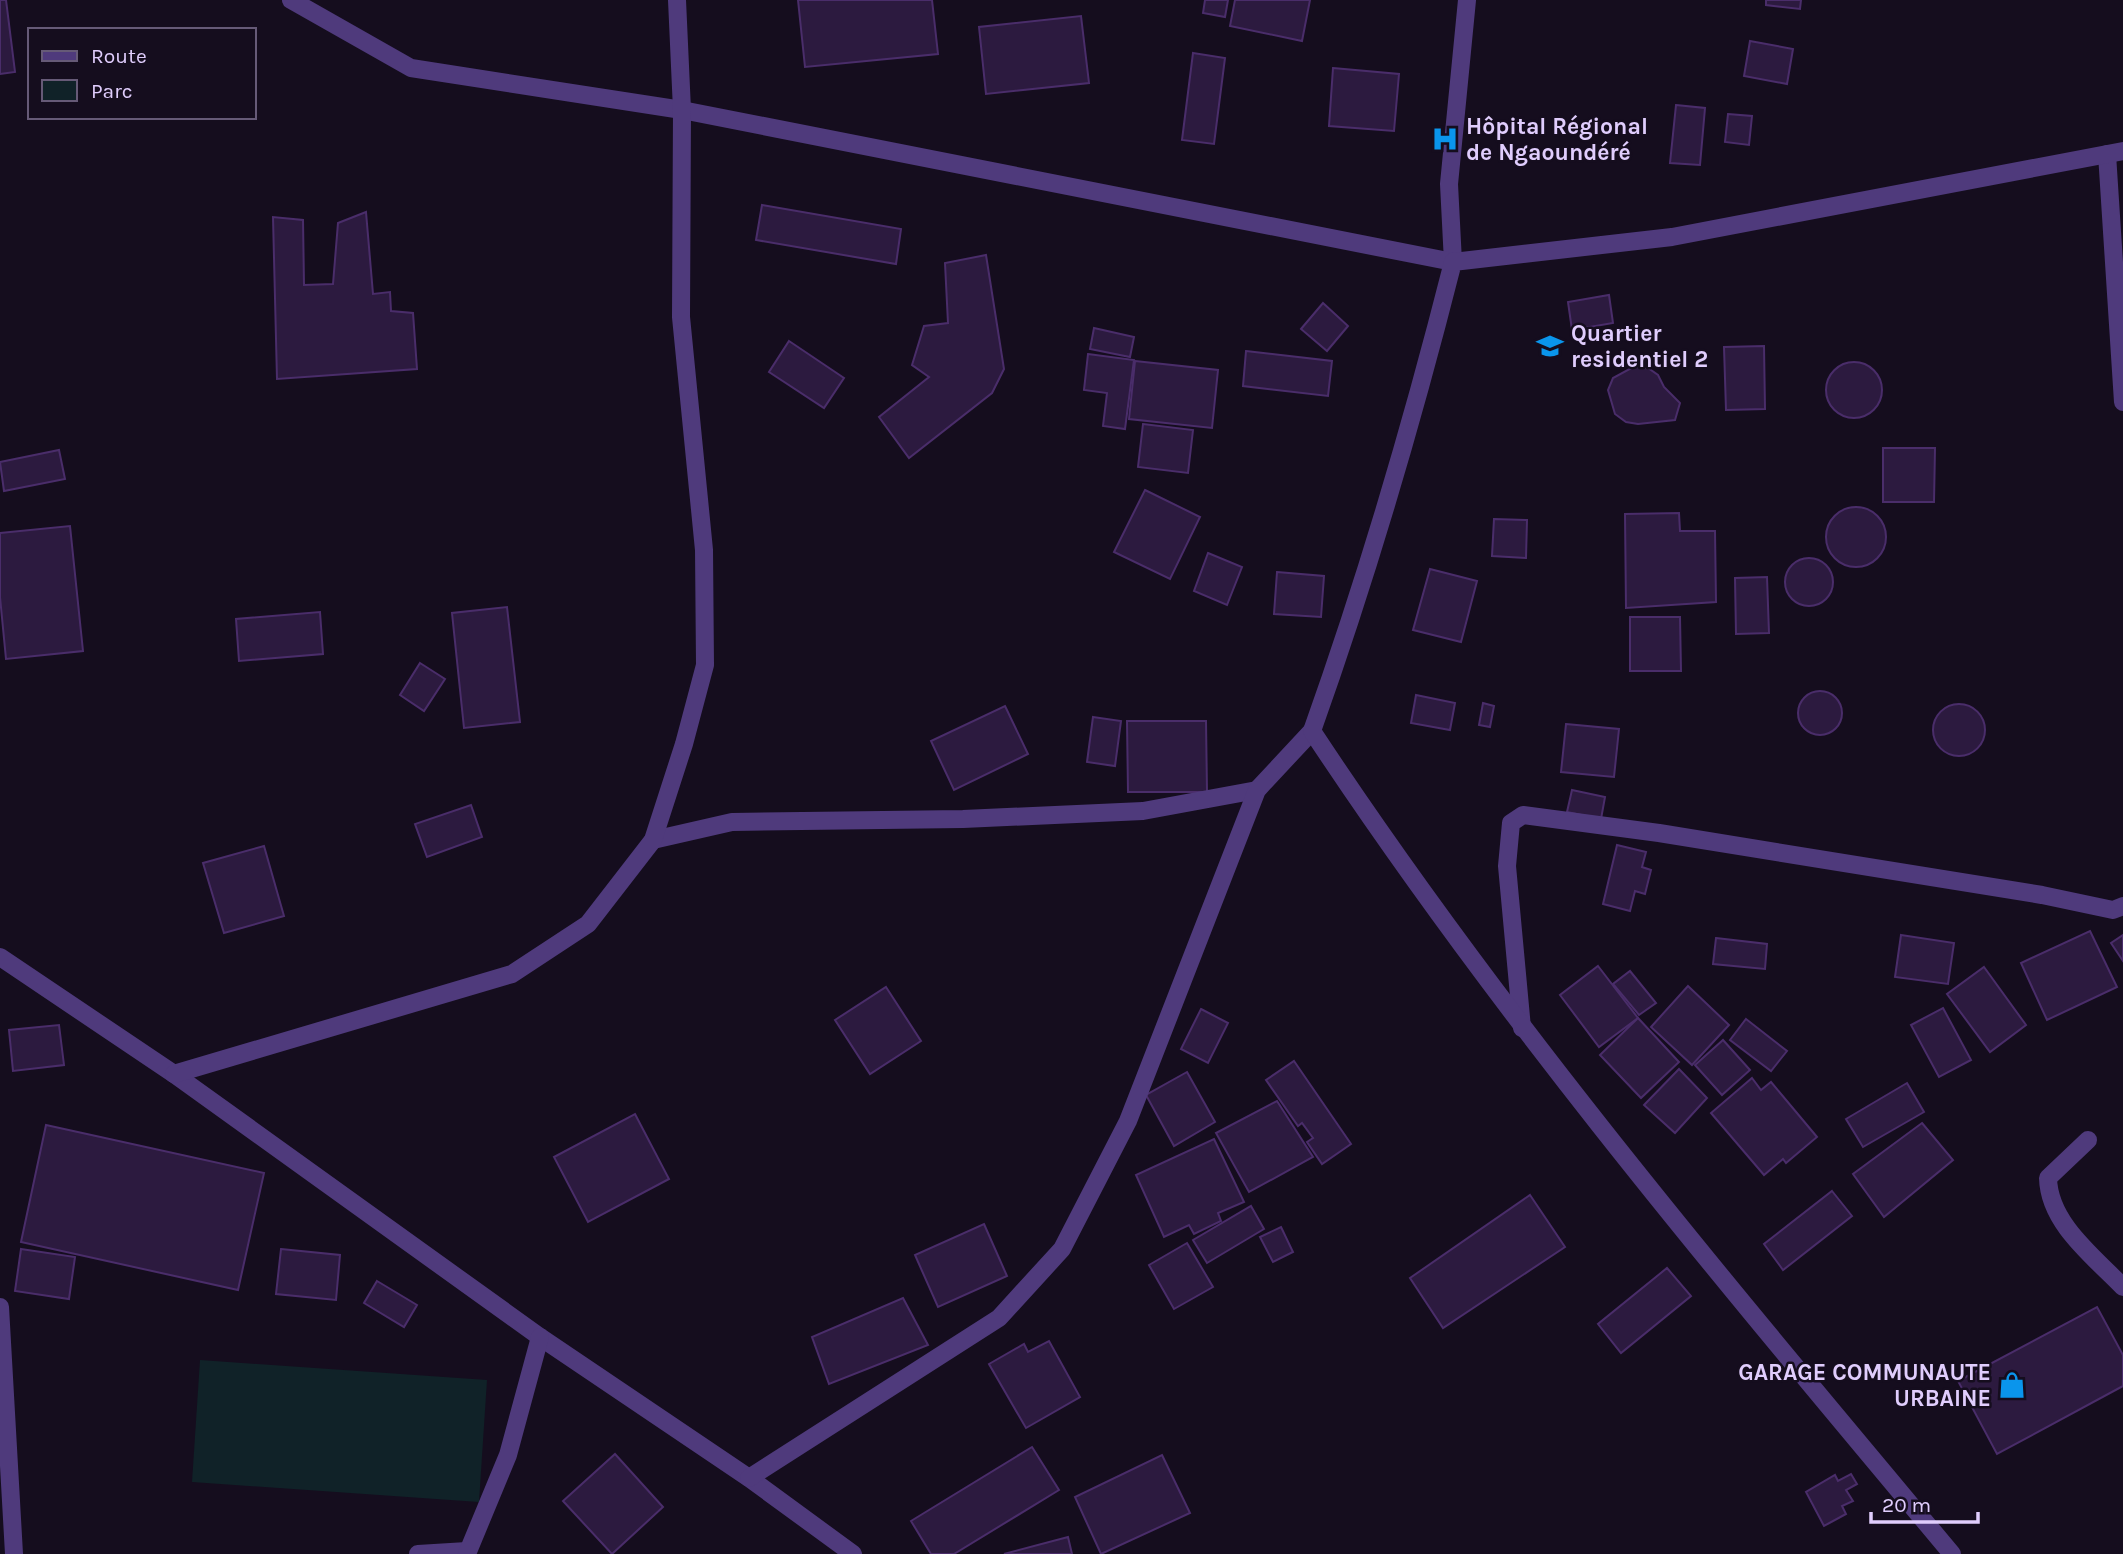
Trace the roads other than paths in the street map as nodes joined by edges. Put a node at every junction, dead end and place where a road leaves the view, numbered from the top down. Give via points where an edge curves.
1 (291, 0) edge
2 (677, 0) edge
3 (1467, 0) edge
4 (682, 110) junction
5 (2115, 153) edge
6 (1453, 262) junction
7 (2123, 402) edge
8 (1312, 731) junction
9 (1257, 790) junction
10 (653, 840) junction
11 (2123, 906) edge
12 (0, 957) edge
13 (1522, 1030) junction
14 (174, 1074) junction
15 (2088, 1140) dead end
16 (2123, 1287) edge
17 (0, 1307) edge
18 (540, 1337) junction
19 (748, 1478) junction
20 (467, 1553) edge
21 (14, 1554) edge
22 (418, 1554) edge
23 (853, 1554) edge
24 (1952, 1554) edge

1 - 4 street via 411,68
2 - 4 street
3 - 6 street via 1449,184
4 - 6 street
4 - 10 street via 681,317 704,550 705,665
5 - 6 street via 1672,237
5 - 7 street
6 - 8 street via 1416,405
8 - 9 street
8 - 13 street via 1379,834
9 - 10 street via 1143,811 732,822
9 - 19 street via 1128,1121 1062,1249 999,1318
10 - 14 street via 588,924 512,974
11 - 13 street via 2113,910 1659,833 1523,815 1511,822 1507,866
12 - 14 street
13 - 24 street via 1734,1294
14 - 18 street
15 - 16 street via 2048,1178 2048,1198 2070,1232
17 - 21 street
18 - 19 street
18 - 20 street via 508,1455
19 - 23 street
20 - 22 street

